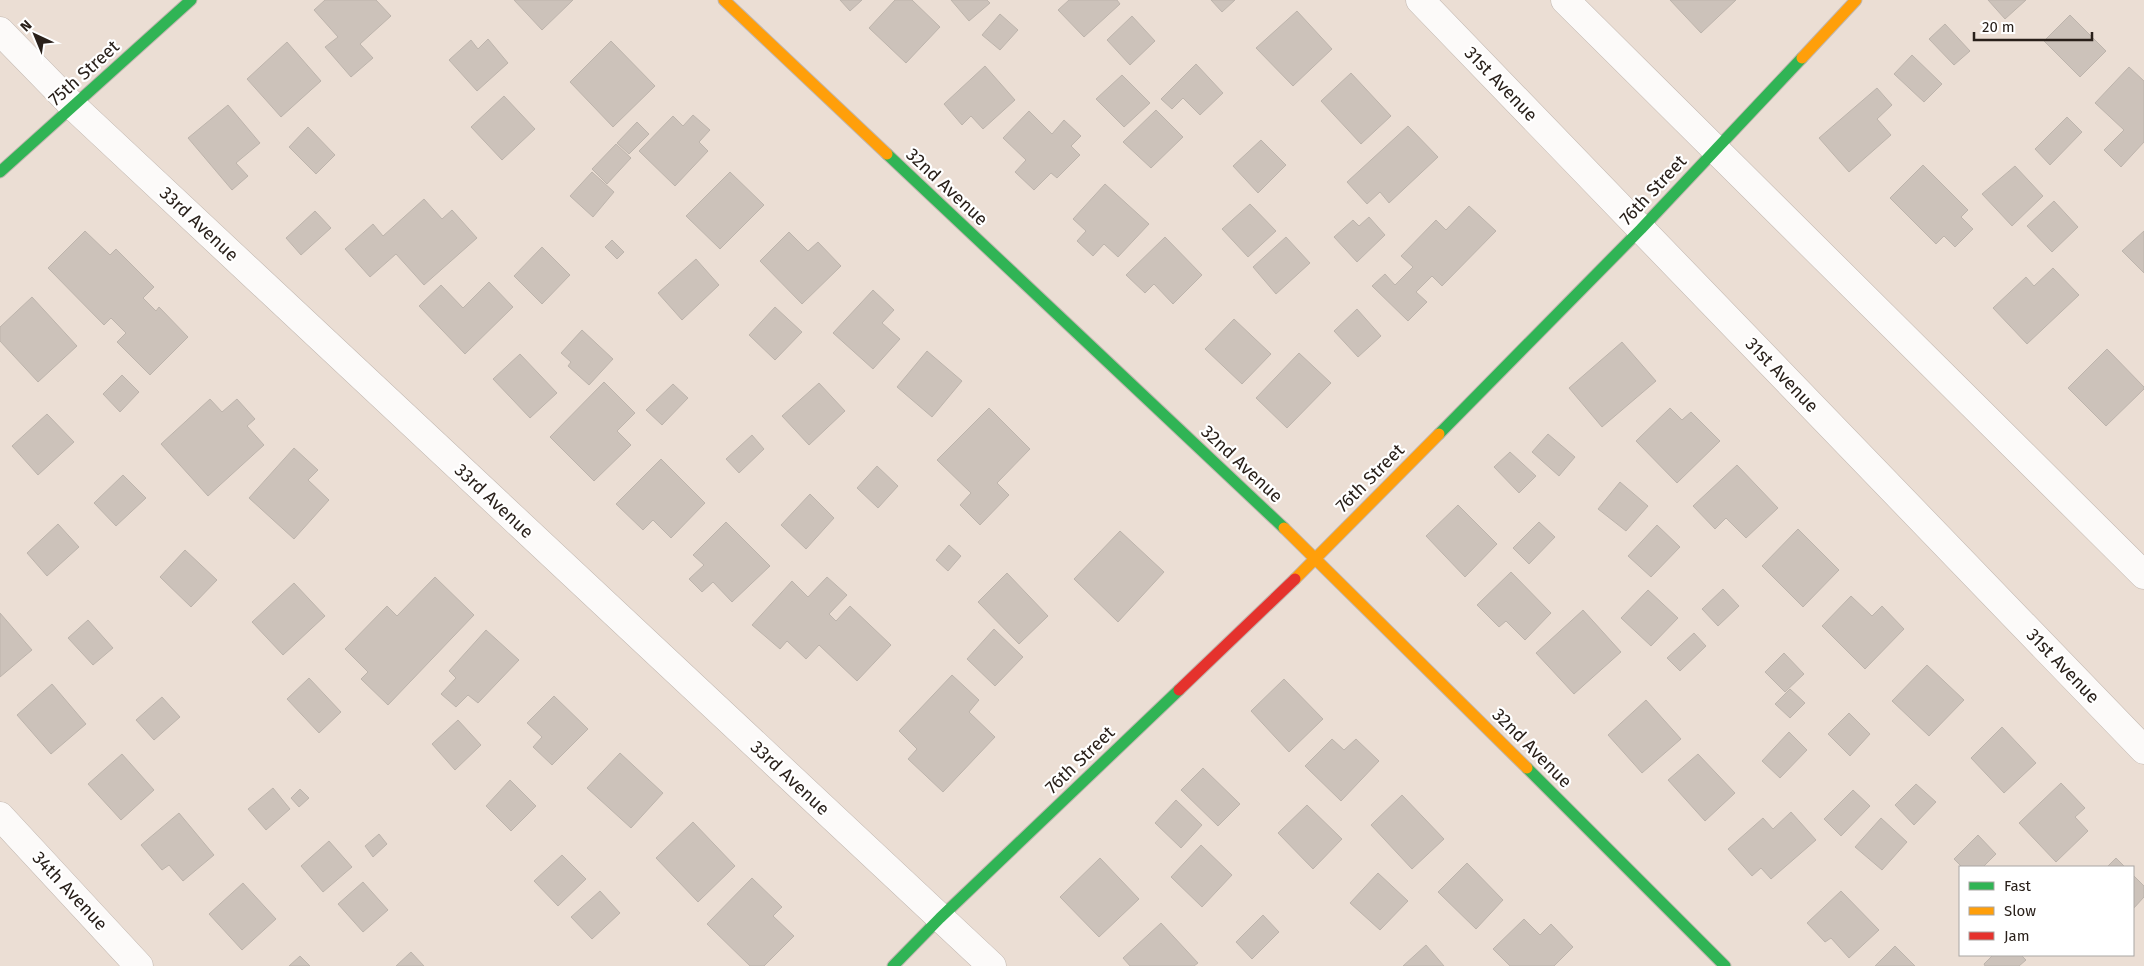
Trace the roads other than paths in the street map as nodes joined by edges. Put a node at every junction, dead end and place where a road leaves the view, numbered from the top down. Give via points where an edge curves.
1 (191, 0) edge
2 (724, 0) edge
3 (1420, 0) edge
4 (1565, 0) edge
5 (1856, 0) edge
6 (0, 31) edge
7 (74, 107) junction
8 (1716, 149) junction
9 (0, 172) edge
10 (1641, 229) junction
11 (1316, 558) junction
12 (2144, 576) edge
13 (2144, 750) edge
14 (0, 816) edge
15 (940, 918) junction
16 (139, 966) edge
17 (893, 966) edge
18 (992, 966) edge
19 (1725, 966) edge

1 - 7 street, 75th Street
2 - 11 street, 32nd Avenue
3 - 10 street, 31st Avenue
4 - 8 street
5 - 8 street, 76th Street
6 - 7 street, 33rd Avenue
7 - 9 street, 75th Street
7 - 15 street, 33rd Avenue
8 - 10 street, 76th Street
8 - 12 street
10 - 11 street, 76th Street
10 - 13 street, 31st Avenue
11 - 15 street, 76th Street
11 - 19 street, 32nd Avenue
14 - 16 street, 34th Avenue
15 - 17 street, 76th Street
15 - 18 street, 33rd Avenue

